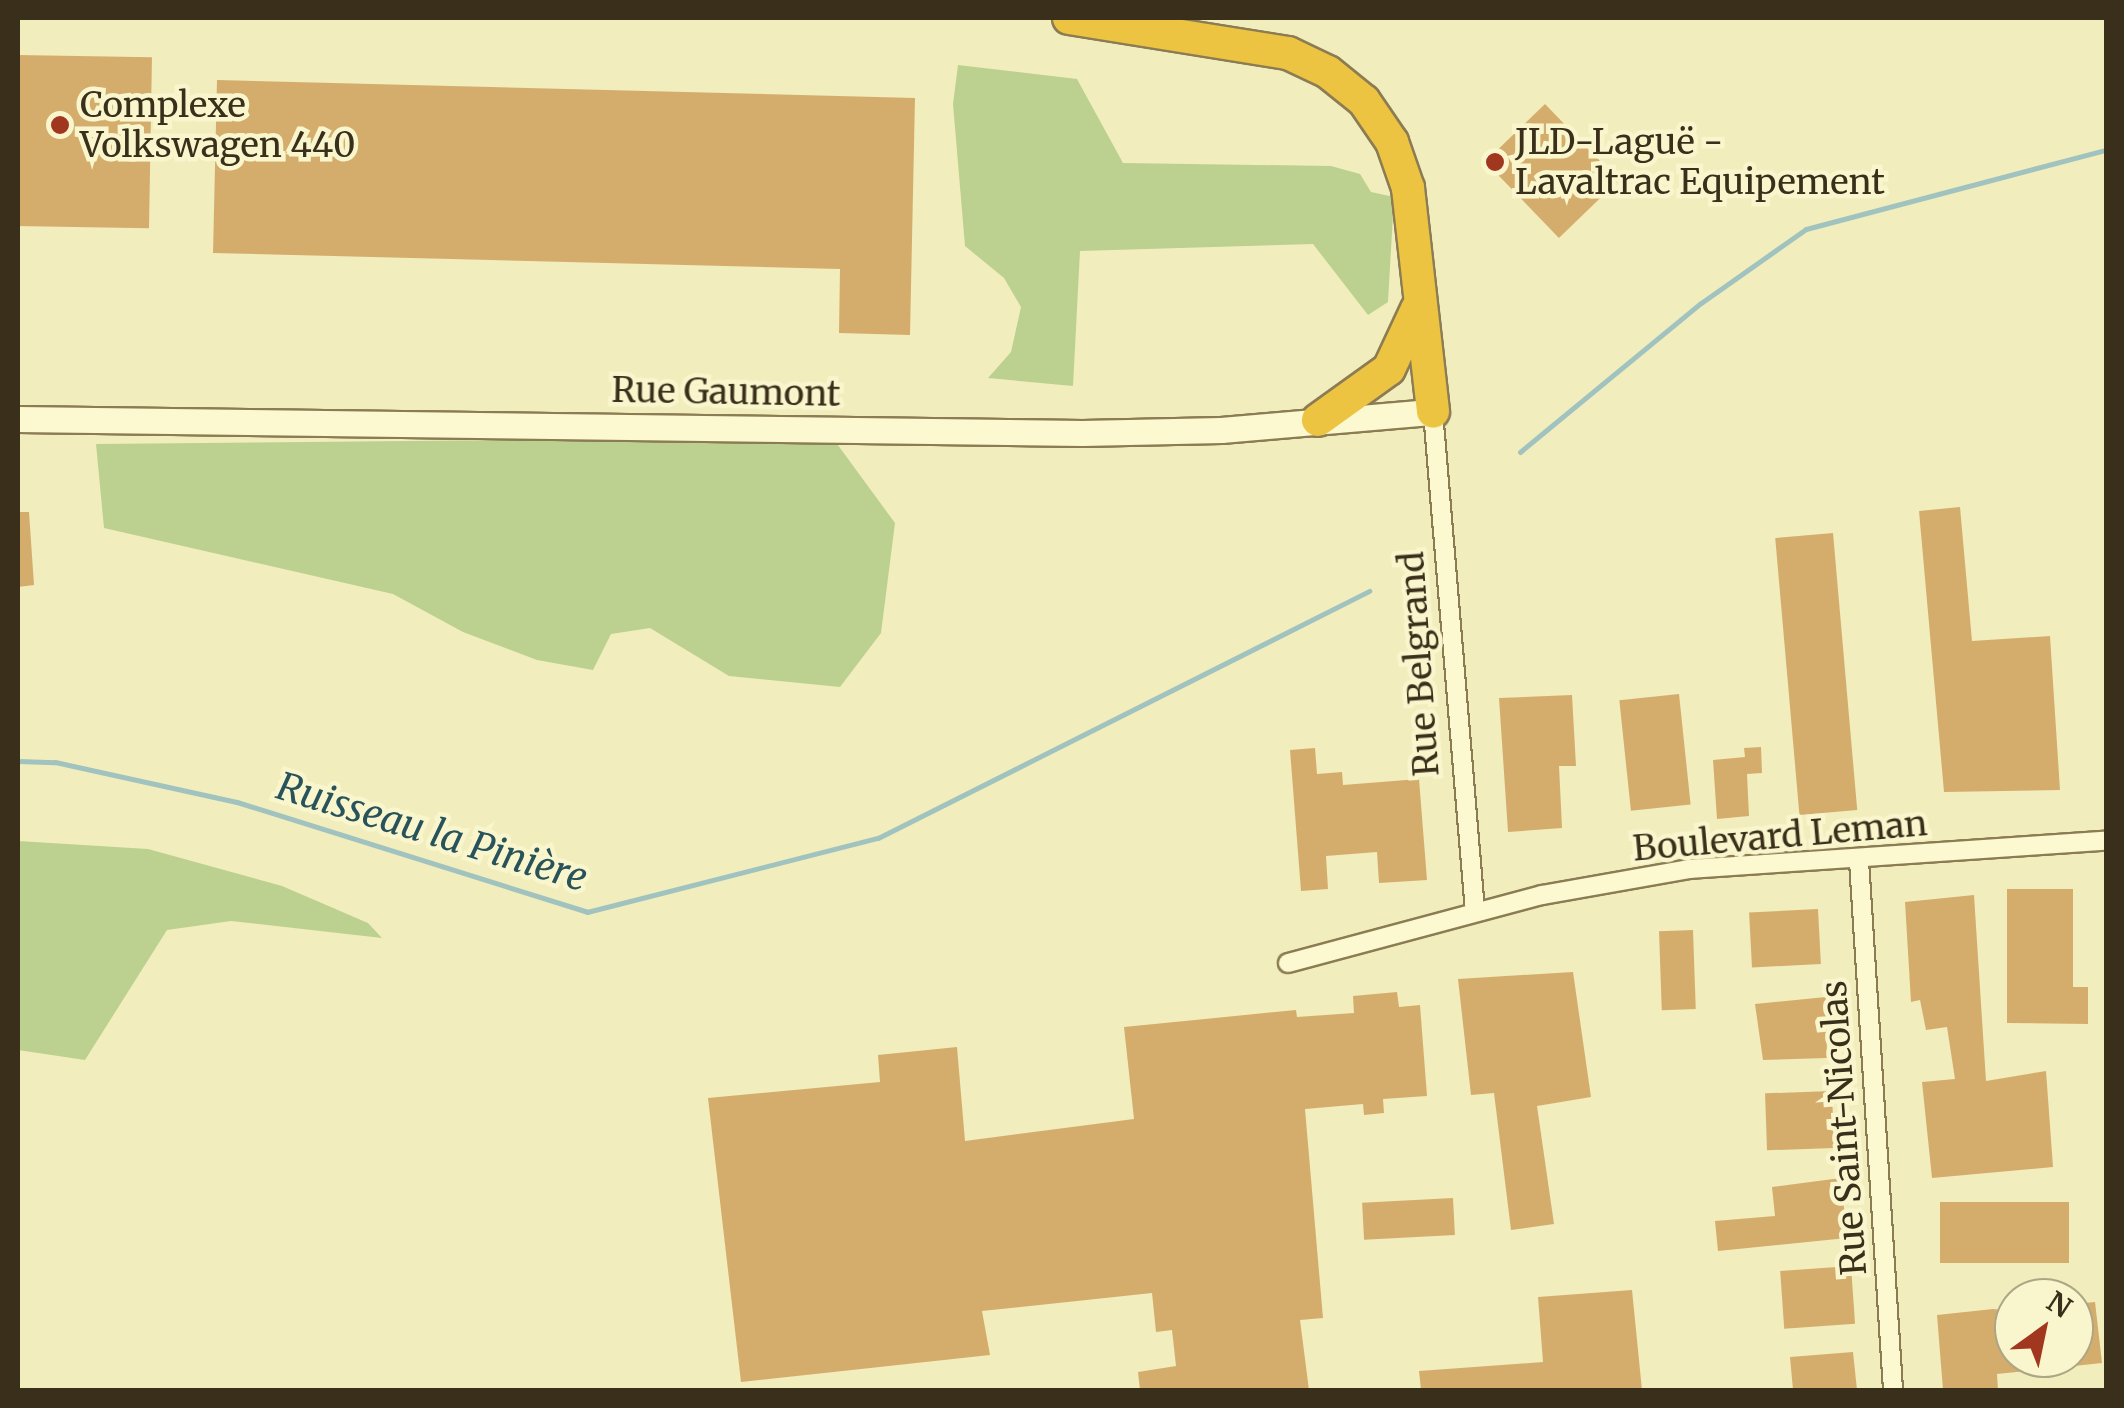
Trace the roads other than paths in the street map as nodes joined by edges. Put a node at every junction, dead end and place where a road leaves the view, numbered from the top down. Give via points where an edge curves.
1 (1069, 18) edge
2 (1418, 304) junction
3 (1433, 412) junction
4 (18, 418) edge
5 (1318, 420) junction
6 (2106, 841) edge
7 (1859, 861) junction
8 (1475, 911) junction
9 (1288, 963) dead end
10 (1893, 1390) edge

1 - 2 highway via 1264,47 1342,81 1374,114 1398,157 1413,218
2 - 3 highway
2 - 5 highway via 1389,370
3 - 5 street, Rue Gaumont
3 - 8 street, Rue Belgrand
4 - 5 street, Rue Gaumont via 1082,433
6 - 7 street, Boulevard Leman
7 - 8 street, Boulevard Leman via 1690,869
7 - 10 street, Rue Saint-Nicolas
8 - 9 street, Boulevard Leman

